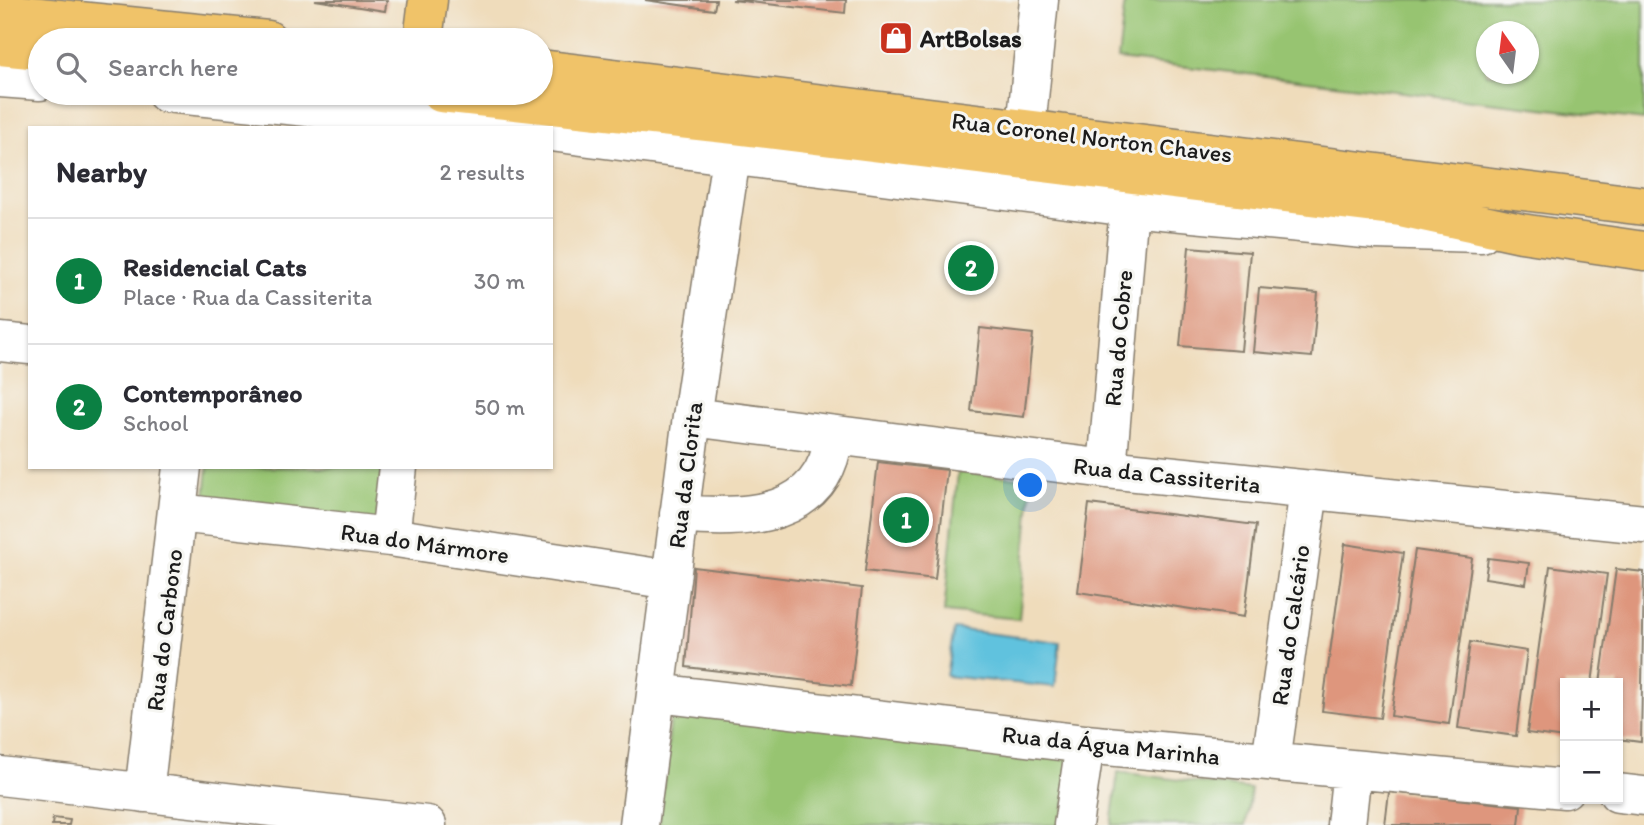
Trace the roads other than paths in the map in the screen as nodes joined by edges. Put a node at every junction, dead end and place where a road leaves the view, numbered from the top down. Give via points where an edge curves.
1 (428, 0) edge
2 (1039, 0) edge
3 (0, 13) edge
4 (149, 28) edge
5 (424, 28) edge
6 (0, 46) edge
7 (28, 49) edge
8 (553, 70) edge
9 (0, 78) edge
10 (28, 80) edge
11 (379, 105) edge
12 (432, 108) edge
13 (508, 126) edge
14 (1026, 128) junction
15 (553, 132) edge
16 (733, 140) junction
17 (1129, 206) junction
18 (1644, 206) edge
19 (1521, 233) junction
20 (1644, 251) edge
21 (0, 342) edge
22 (28, 345) edge
23 (692, 417) junction
24 (834, 435) junction
25 (182, 469) edge
26 (398, 469) edge
27 (1107, 469) junction
28 (1309, 490) junction
29 (178, 513) junction
30 (679, 514) junction
31 (1644, 524) edge
32 (390, 537) junction
33 (671, 580) junction
34 (657, 693) junction
35 (1085, 744) junction
36 (1271, 761) junction
37 (1352, 770) junction
38 (0, 776) edge
39 (1560, 789) edge
40 (145, 793) junction
41 (1623, 794) edge
42 (1644, 796) edge
43 (245, 815) edge
44 (427, 825) edge
45 (639, 825) edge
46 (1073, 825) edge
47 (1346, 825) edge

1 - 5 main road
2 - 14 street
3 - 4 main road
6 - 7 main road
8 - 14 main road, Rua Coronel Norton Chaves
9 - 10 street
11 - 12 street, Rua Coronel Norton Chaves
12 - 13 street, Rua Coronel Norton Chaves
12 - 16 main road, Rua Coronel Norton Chaves
14 - 18 main road, Rua Coronel Norton Chaves
15 - 16 street, Rua Coronel Norton Chaves
16 - 17 street, Rua Coronel Norton Chaves
16 - 19 main road, Rua Coronel Norton Chaves via 1400,207
16 - 23 street, Rua da Clorita
17 - 19 street, Rua Coronel Norton Chaves via 1375,230
17 - 27 street, Rua do Cobre
19 - 20 main road, Rua Coronel Norton Chaves
21 - 22 street
23 - 24 street, Rua da Cassiterita
23 - 30 street, Rua da Clorita
24 - 27 street, Rua da Cassiterita
24 - 30 street via 832,455 822,474 784,506 732,519
25 - 29 street, Rua do Carbono
26 - 32 street
27 - 28 street, Rua da Cassiterita
28 - 31 street, Rua da Cassiterita
28 - 36 street, Rua do Calcário
29 - 32 street, Rua do Mármore
29 - 40 street, Rua do Carbono
30 - 33 street, Rua da Clorita
32 - 33 street, Rua do Mármore
33 - 34 street, Rua da Clorita
34 - 35 street, Rua da Água Marinha
34 - 45 street, Rua da Clorita
35 - 36 street, Rua da Água Marinha
35 - 46 street
36 - 37 street, Rua da Água Marinha
37 - 39 street, Rua da Água Marinha
37 - 47 street
38 - 40 street
40 - 43 street
41 - 42 street
43 - 44 street

